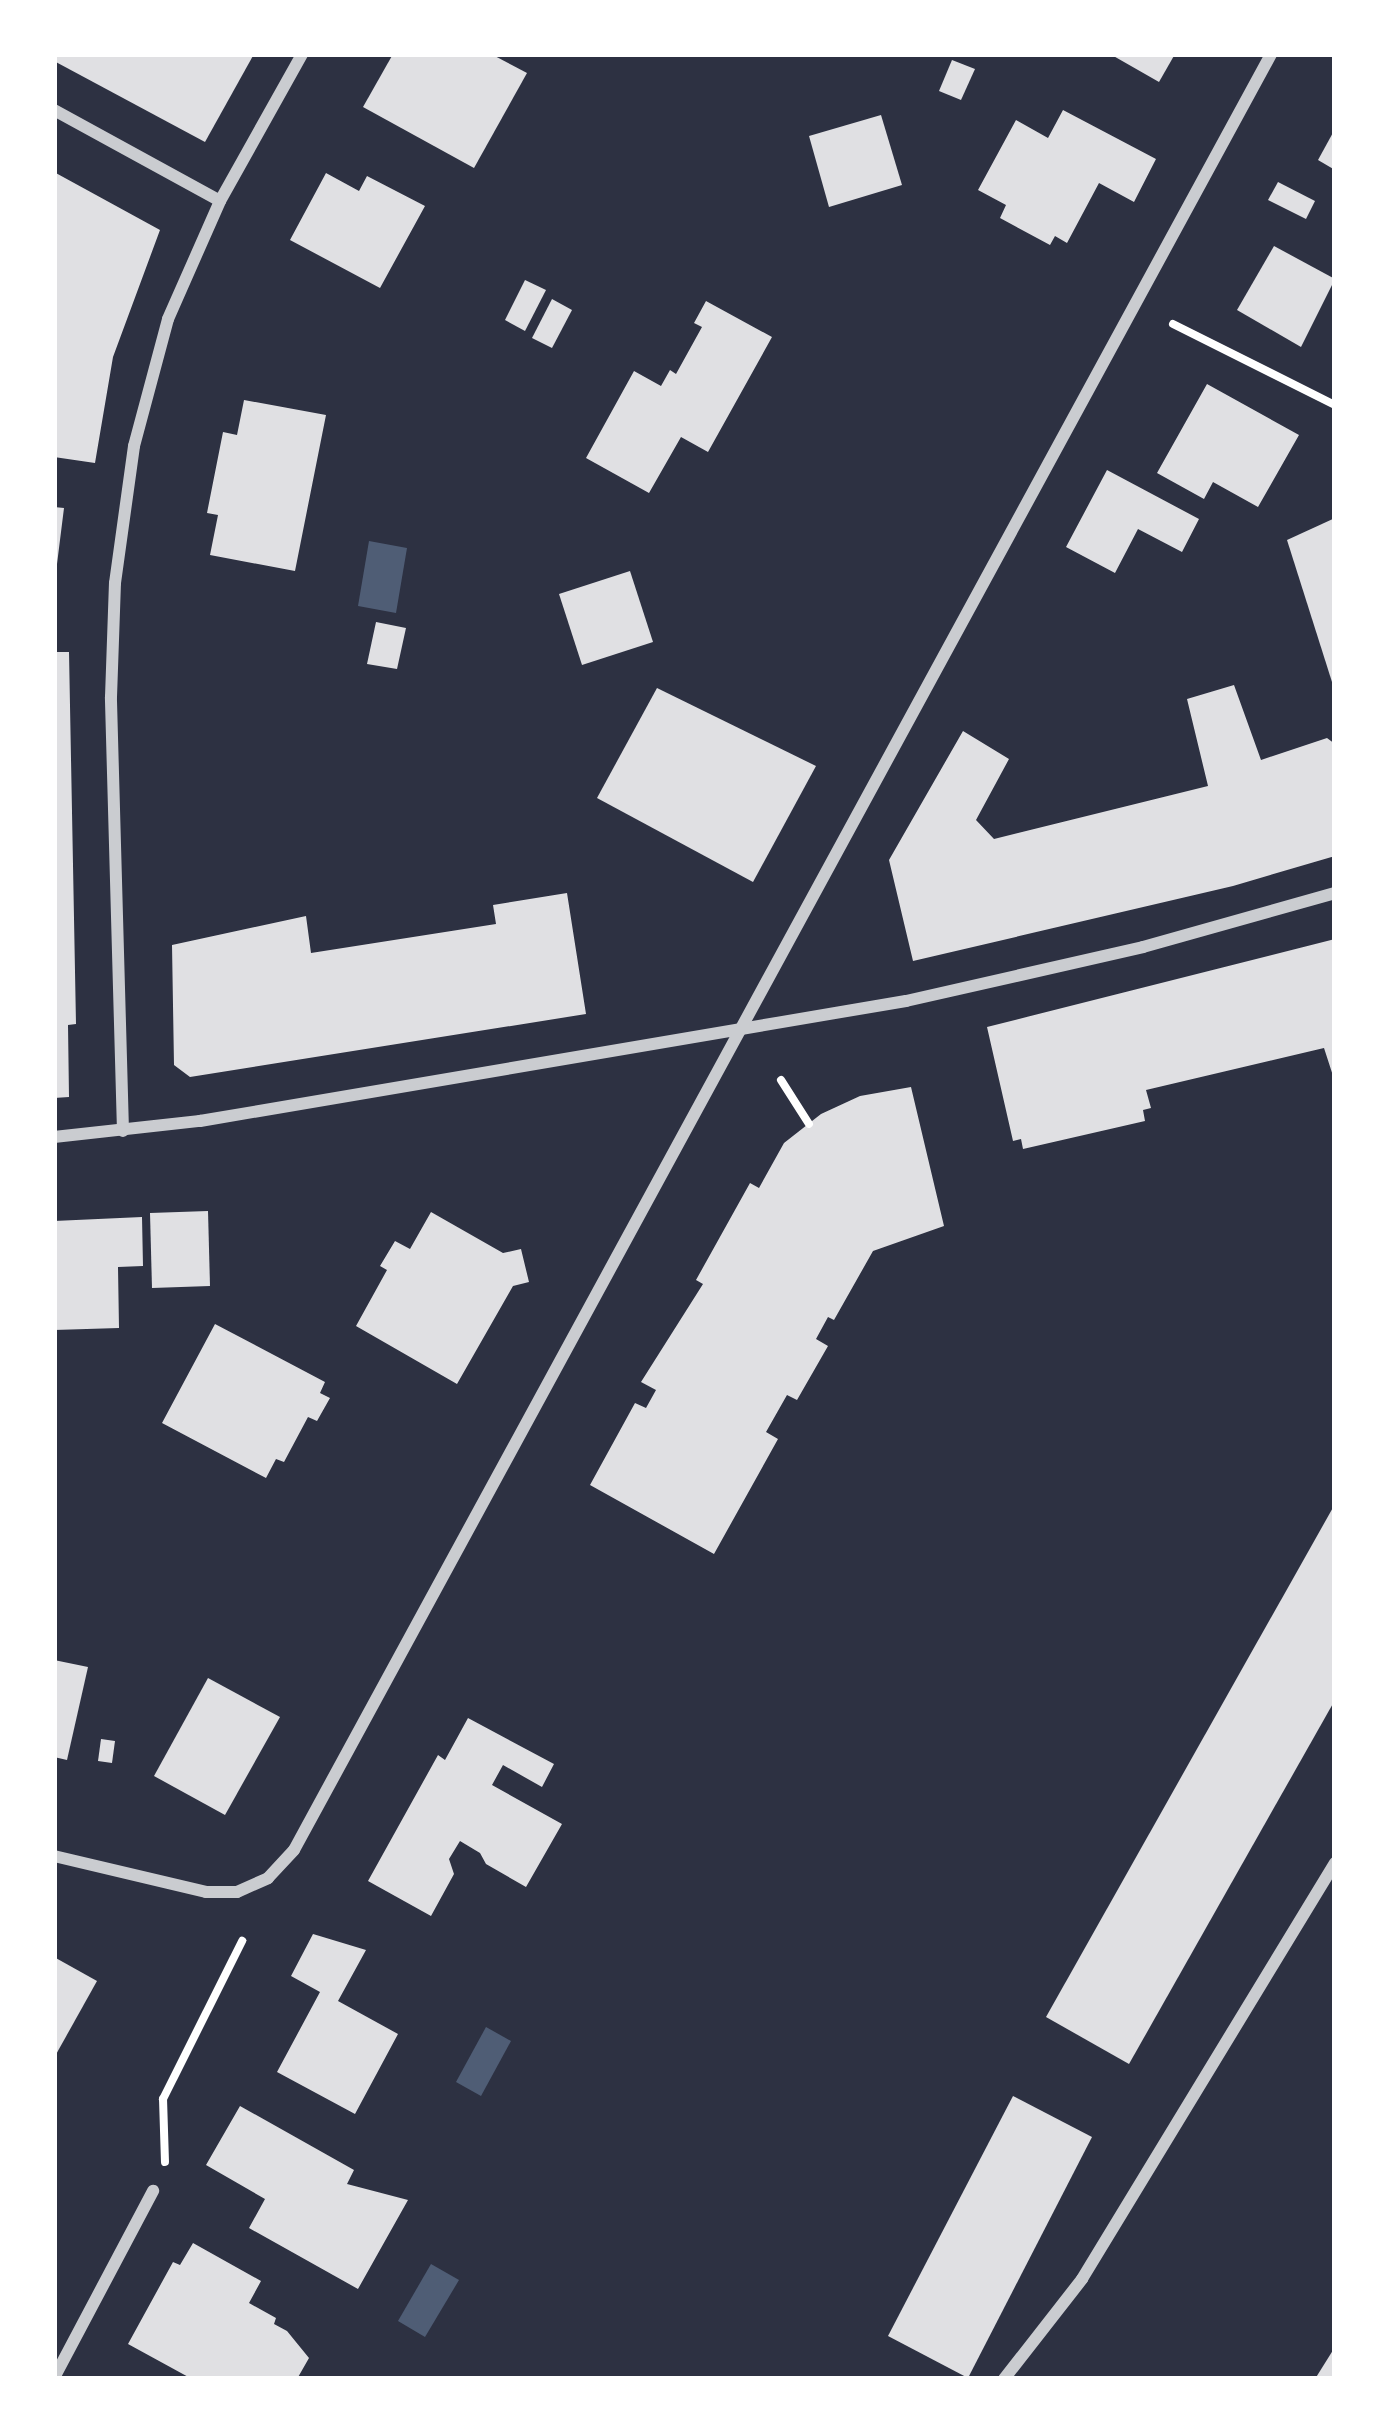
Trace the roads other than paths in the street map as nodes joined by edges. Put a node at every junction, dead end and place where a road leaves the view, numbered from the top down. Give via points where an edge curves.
1 (302, 54) edge
2 (1271, 54) edge
3 (54, 110) edge
4 (220, 202) junction
5 (1335, 893) edge
6 (744, 1028) junction
7 (123, 1131) junction
8 (54, 1137) edge
9 (54, 1856) edge
10 (1335, 1863) edge
11 (153, 2191) road end
12 (54, 2378) edge
13 (1004, 2379) edge

1 - 4 street
2 - 6 street
3 - 4 street
4 - 7 street via 168,320 144,402 116,583 111,697
5 - 6 street via 1144,947
6 - 7 street
6 - 9 street via 294,1850 268,1879 237,1892
7 - 8 street
10 - 13 street via 1095,2259
11 - 12 street

